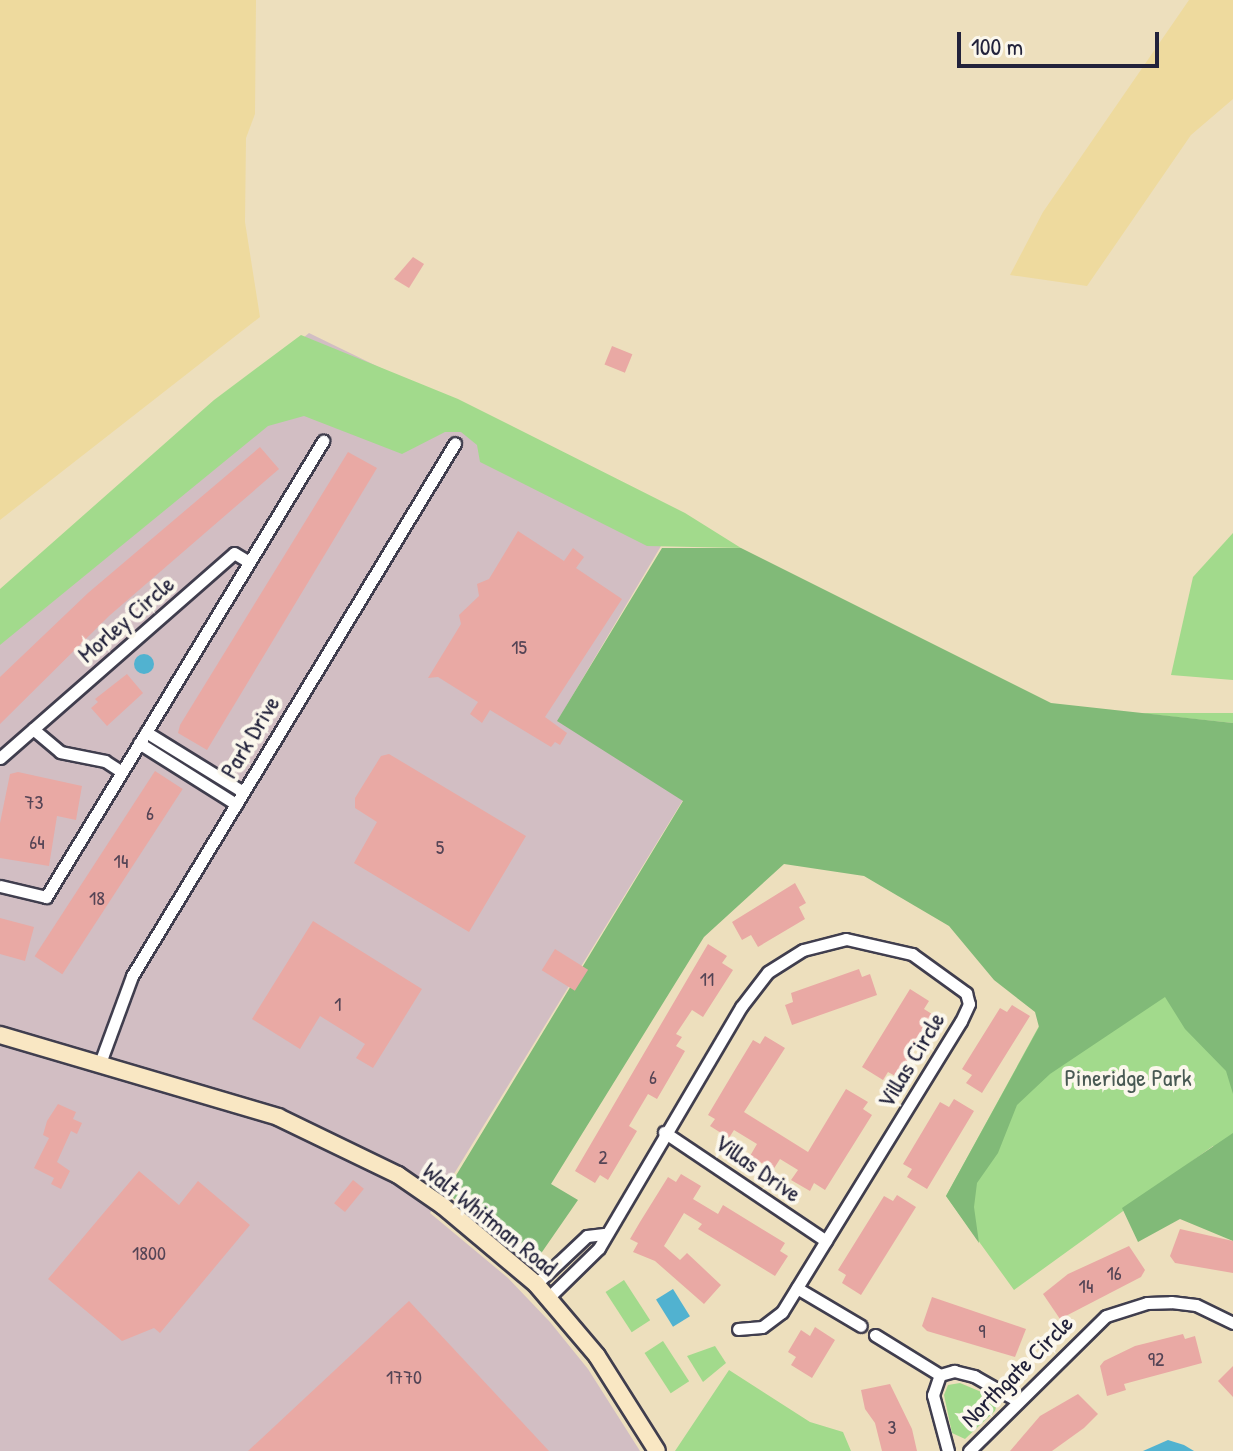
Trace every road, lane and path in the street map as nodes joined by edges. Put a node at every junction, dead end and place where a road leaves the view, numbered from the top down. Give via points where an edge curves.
1 (323, 441) dead end
2 (455, 443) dead end
3 (249, 562) junction
4 (33, 729) junction
5 (146, 732) junction
6 (139, 743) junction
7 (0, 758) edge
8 (122, 772) junction
9 (243, 792) junction
10 (236, 804) junction
11 (0, 886) edge
12 (0, 1035) edge
13 (100, 1063) junction
14 (664, 1132) junction
15 (604, 1234) junction
16 (826, 1241) junction
17 (536, 1284) junction
18 (797, 1288) junction
19 (548, 1298) junction
20 (1233, 1323) edge
21 (861, 1326) dead end
22 (738, 1329) dead end
23 (875, 1335) dead end
24 (940, 1375) junction
25 (1018, 1401) junction
26 (657, 1451) edge
27 (948, 1451) edge
28 (969, 1451) edge

1 - 3 street
2 - 9 street, Park Drive
3 - 4 street, Morley Circle via 234,553
3 - 5 street
4 - 7 street, Morley Circle
4 - 8 street via 60,752 105,761
5 - 6 street
5 - 9 street
6 - 8 street
6 - 10 street
8 - 11 street via 46,897
9 - 10 street, Park Drive
10 - 13 street, Park Drive via 132,976
12 - 13 main road, Walt Whitman Road
13 - 17 main road, Walt Whitman Road via 278,1117 367,1157 443,1206
14 - 15 street, Villas Circle
14 - 16 street, Villas Drive
14 - 16 street, Villas Circle via 753,988 783,960 822,942 872,941 912,954 957,983 969,1004 961,1021
15 - 17 street via 587,1236
15 - 19 street, Villas Circle via 590,1259
16 - 18 street, Villas Circle
17 - 19 main road, Walt Whitman Road
18 - 21 street
18 - 22 street, Villas Circle via 782,1312 762,1327
19 - 26 main road, Walt Whitman Road via 618,1385
20 - 25 street, Northgate Circle via 1196,1305 1171,1302 1124,1309 1088,1329
23 - 24 street
24 - 25 street via 954,1371 974,1376
24 - 27 street via 933,1395
25 - 28 street, Northgate Circle

